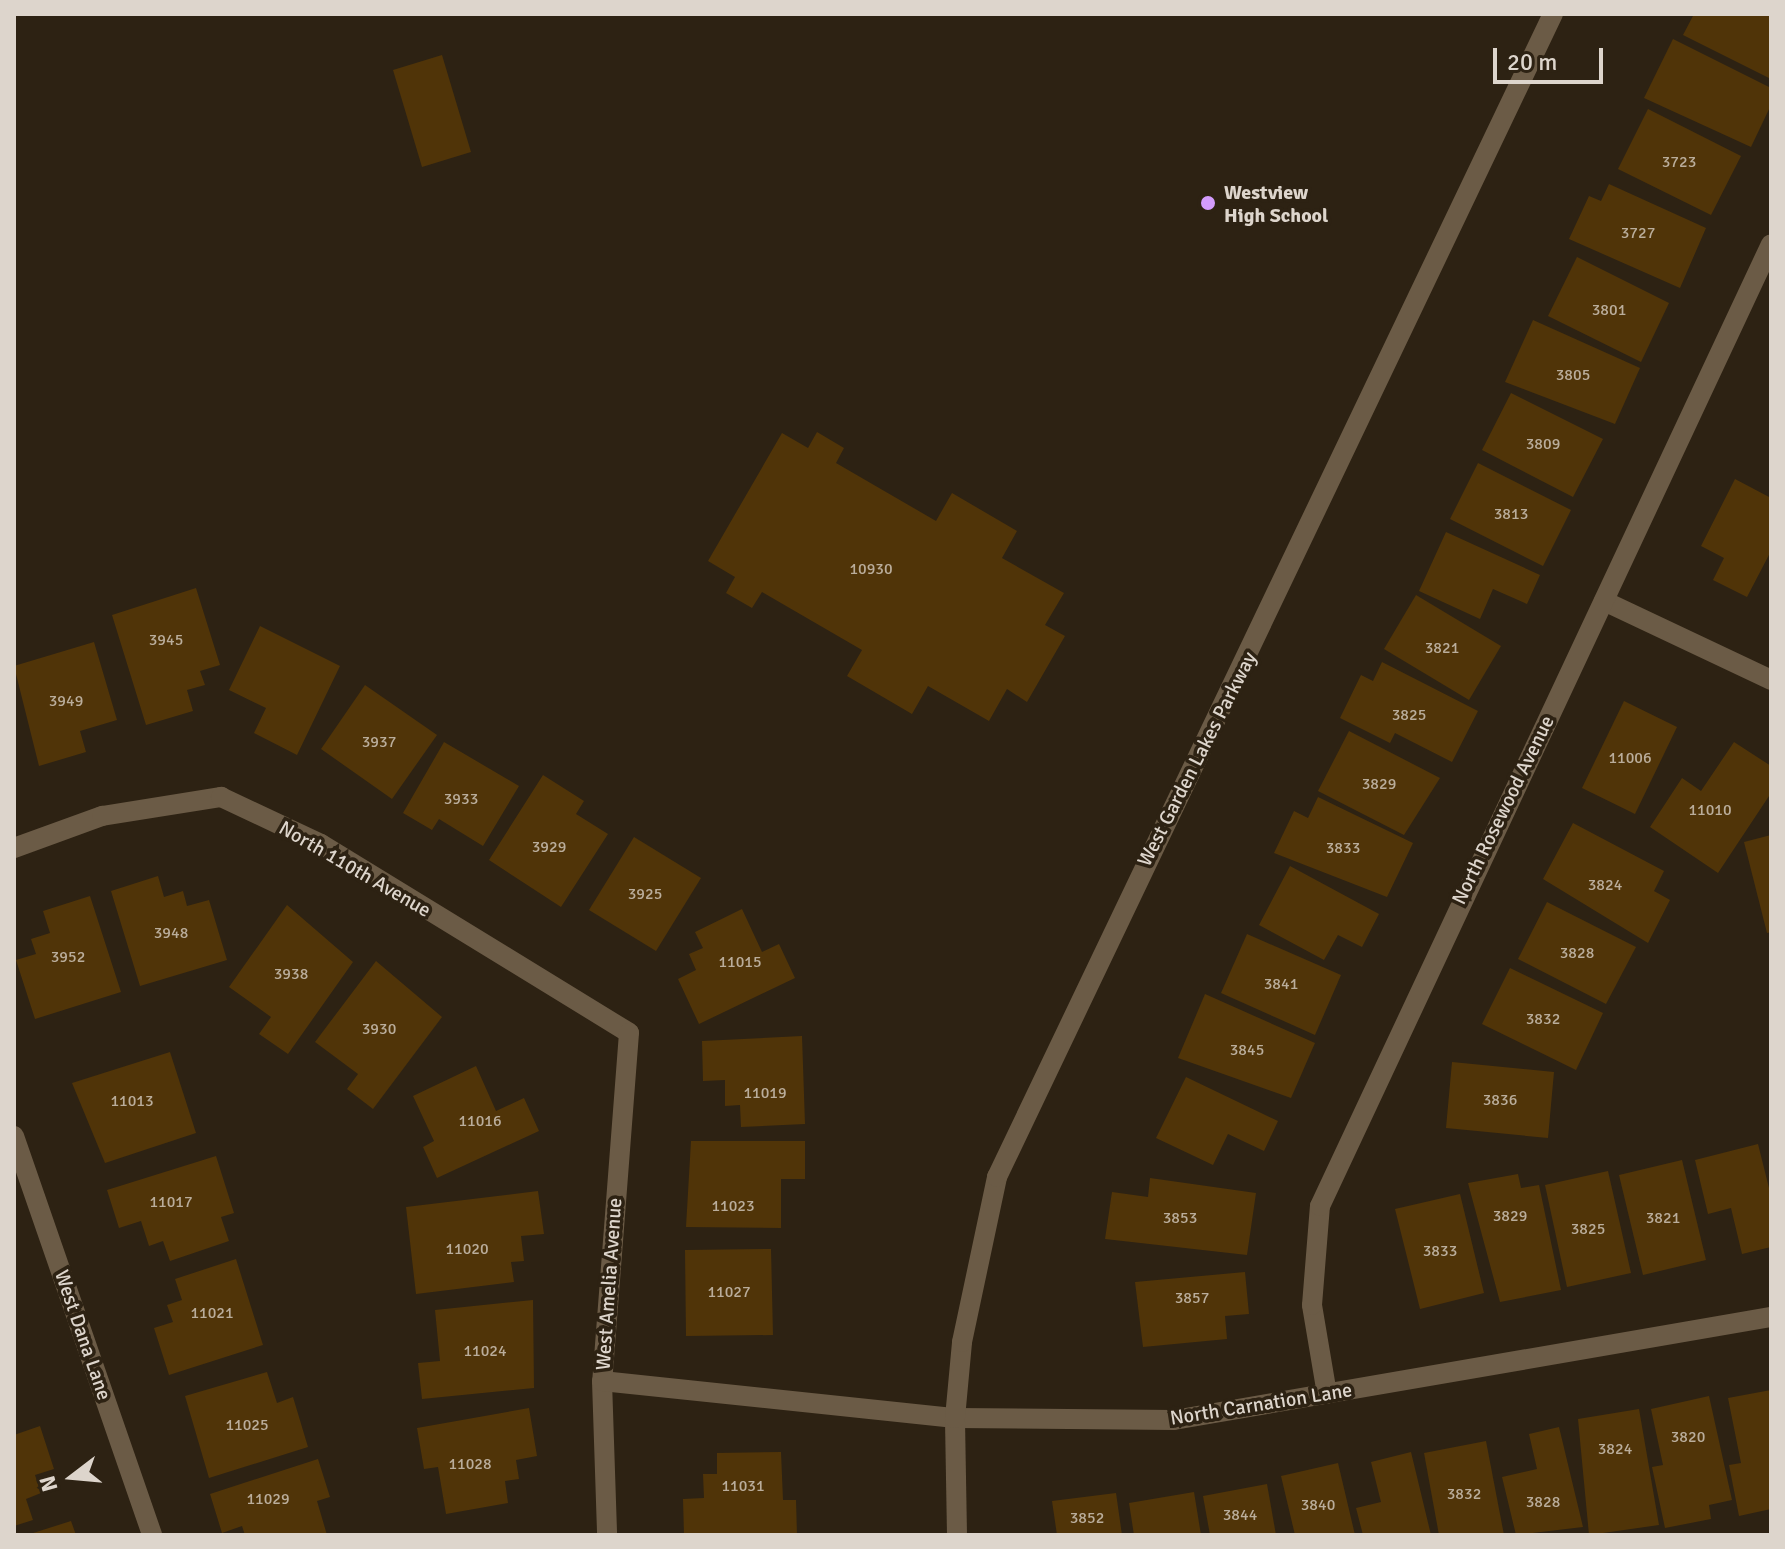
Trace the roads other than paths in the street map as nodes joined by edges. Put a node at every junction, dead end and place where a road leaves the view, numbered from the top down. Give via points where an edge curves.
1 (1553, 14) edge
2 (1771, 244) edge
3 (1604, 601) junction
4 (1771, 680) edge
5 (14, 848) edge
6 (629, 1033) joint
7 (14, 1136) edge
8 (1771, 1317) edge
9 (602, 1381) junction
10 (1327, 1394) junction
11 (955, 1418) junction
12 (152, 1535) edge
13 (607, 1535) edge
14 (957, 1535) edge

1 - 11 street, West Garden Lakes Parkway via 997,1177 978,1248
2 - 3 street, North Rosewood Avenue
3 - 4 street
3 - 10 street, North Rosewood Avenue via 1320,1206 1312,1305
5 - 6 street, North 110th Avenue via 102,816 221,797 321,844
6 - 9 street, West Amelia Avenue
7 - 12 street, West Dana Lane
8 - 10 street, North Carnation Lane
9 - 11 street, North Carnation Lane
9 - 13 street, West Amelia Avenue
10 - 11 street, North Carnation Lane via 1174,1420
11 - 14 street, West Garden Lakes Parkway

